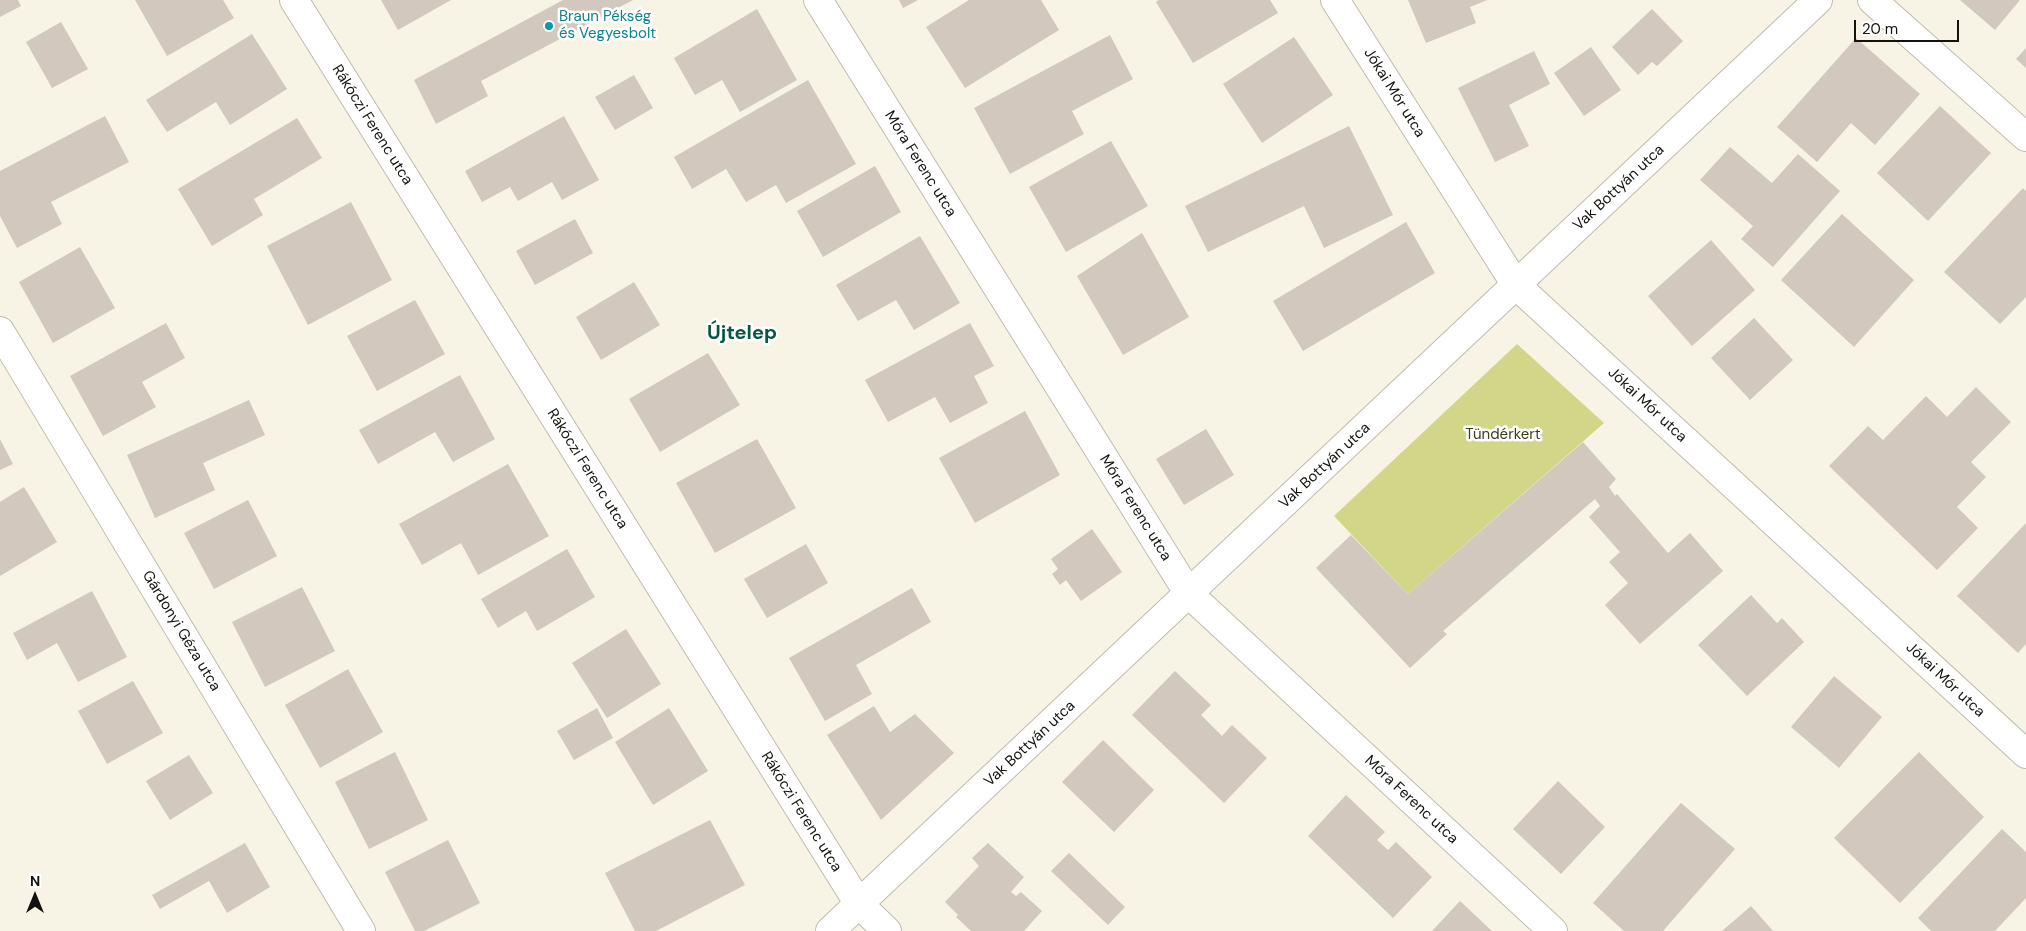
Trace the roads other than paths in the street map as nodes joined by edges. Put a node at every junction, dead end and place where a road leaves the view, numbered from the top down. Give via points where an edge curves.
1 (294, 0) edge
2 (818, 0) edge
3 (1335, 0) edge
4 (1818, 0) edge
5 (1872, 0) edge
6 (2026, 137) edge
7 (1516, 285) junction
8 (0, 331) edge
9 (1189, 594) junction
10 (2026, 754) edge
11 (859, 904) junction
12 (362, 931) edge
13 (830, 931) edge
14 (888, 931) edge
15 (1553, 931) edge

1 - 11 street, Rákóczi Ferenc utca
2 - 9 street, Móra Ferenc utca
3 - 7 street, Jókai Mór utca
4 - 7 street, Vak Bottyán utca
5 - 6 street
7 - 9 street, Vak Bottyán utca
7 - 10 street, Jókai Mór utca
8 - 12 street, Gárdonyi Géza utca
9 - 11 street, Vak Bottyán utca
9 - 15 street, Móra Ferenc utca
11 - 13 street, Vak Bottyán utca
11 - 14 street, Rákóczi Ferenc utca

